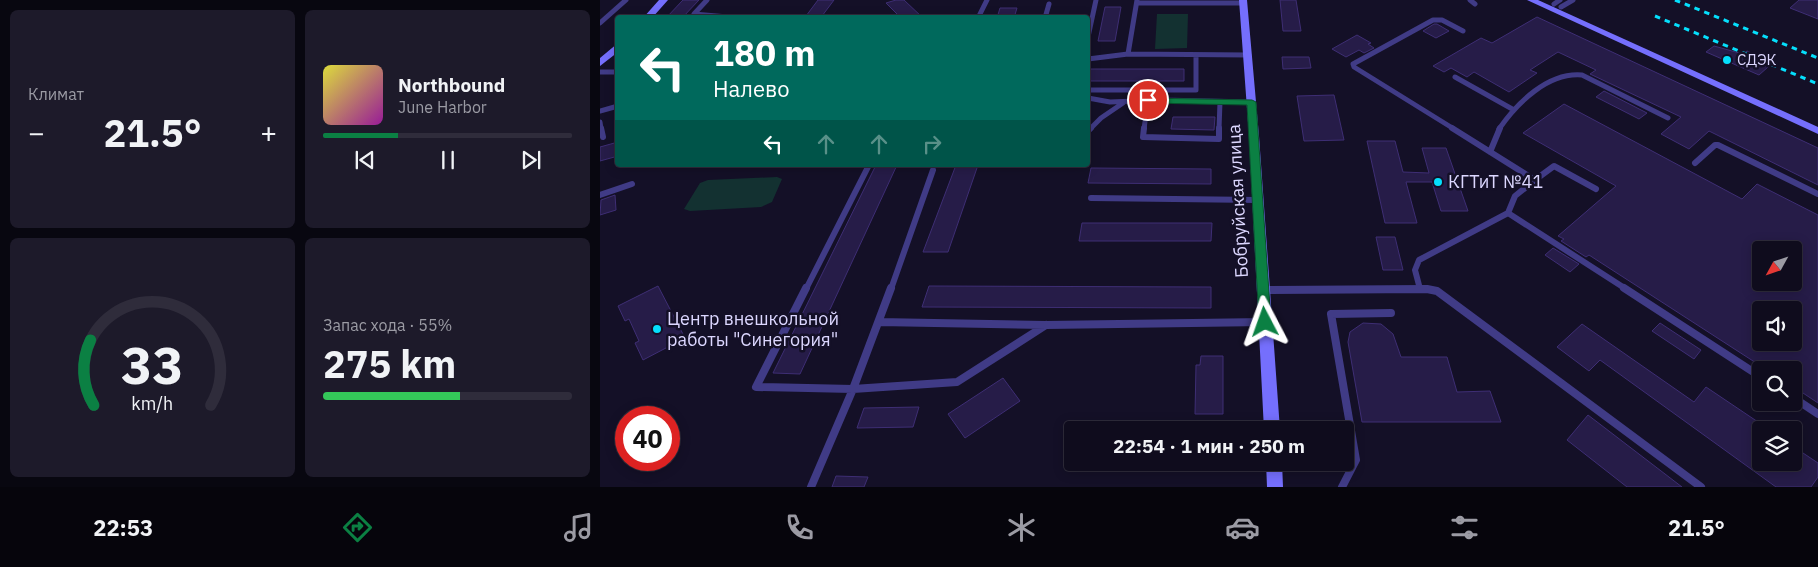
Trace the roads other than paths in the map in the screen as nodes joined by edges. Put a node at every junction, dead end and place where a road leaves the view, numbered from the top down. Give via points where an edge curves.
1 (626, 0) edge
2 (664, 0) edge
3 (707, 0) edge
4 (987, 0) edge
5 (1096, 0) edge
6 (1531, 0) edge
7 (1573, 0) edge
8 (1137, 1) edge
9 (1192, 1) edge
10 (1243, 1) edge
11 (1555, 3) edge
12 (1049, 4) dead end
13 (650, 15) edge
14 (705, 15) edge
15 (980, 15) edge
16 (1046, 15) edge
17 (600, 23) edge
18 (1090, 28) edge
19 (1463, 31) dead end
20 (615, 49) edge
21 (1128, 54) junction
22 (1196, 55) junction
23 (1249, 55) junction
24 (1090, 59) edge
25 (600, 63) edge
26 (600, 72) edge
27 (615, 72) edge
28 (1455, 77) dead end
29 (1090, 90) edge
30 (1090, 99) edge
31 (1148, 100) junction
32 (1220, 102) junction
33 (1252, 102) junction
34 (1124, 103) junction
35 (615, 107) edge
36 (1514, 110) junction
37 (600, 111) edge
38 (1668, 118) dead end
39 (600, 122) edge
40 (1818, 124) edge
41 (1090, 129) edge
42 (1818, 132) edge
43 (603, 138) dead end
44 (1490, 152) junction
45 (1695, 163) dead end
46 (868, 167) edge
47 (933, 170) dead end
48 (1535, 180) junction
49 (632, 184) dead end
50 (1596, 189) dead end
51 (1818, 194) edge
52 (600, 195) edge
53 (1091, 198) dead end
54 (1257, 200) junction
55 (1508, 213) junction
56 (1420, 289) junction
57 (1263, 290) junction
58 (1391, 313) dead end
59 (879, 322) junction
60 (1265, 322) junction
61 (1046, 325) junction
62 (1752, 371) edge
63 (853, 388) junction
64 (1802, 403) edge
65 (1818, 414) edge
66 (1272, 421) edge
67 (1274, 471) edge
68 (811, 487) edge
69 (1275, 487) edge
70 (1342, 487) edge
71 (1701, 487) edge

1 - 17 lane
2 - 13 street
3 - 14 lane via 694,14
4 - 15 lane
5 - 18 lane
6 - 42 street
7 - 11 lane
8 - 9 lane
8 - 21 lane
9 - 10 lane
10 - 23 street, Бобруйская улица
11 - 40 street
12 - 16 lane
19 - 44 lane via 1442,20 1433,20 1353,64
20 - 25 street
21 - 22 lane
21 - 24 lane
22 - 23 lane
22 - 29 lane via 1196,90
23 - 33 street, Бобруйская улица
26 - 27 lane
28 - 36 lane
30 - 34 lane via 1101,103
31 - 32 lane
31 - 32 lane via 1143,137 1220,139
31 - 34 lane
32 - 33 lane
33 - 54 street, Бобруйская улица
34 - 41 lane
35 - 37 lane
36 - 38 lane via 1553,80 1576,73
36 - 44 lane via 1498,131
39 - 43 lane
44 - 48 lane
45 - 51 lane via 1718,145
46 - 63 lane via 756,387
47 - 59 lane
48 - 50 lane via 1554,166
48 - 55 lane via 1515,196
49 - 52 lane
53 - 54 lane
54 - 57 street, Бобруйская улица
55 - 56 lane via 1419,260 1415,270
55 - 62 lane
56 - 57 lane
56 - 71 lane via 1437,290
57 - 60 street, Бобруйская улица
58 - 70 lane via 1332,314 1356,460
59 - 61 lane
59 - 63 lane
60 - 61 lane
60 - 66 street, Бобруйская улица
61 - 63 lane via 957,382
63 - 68 lane
64 - 65 lane
67 - 69 street

